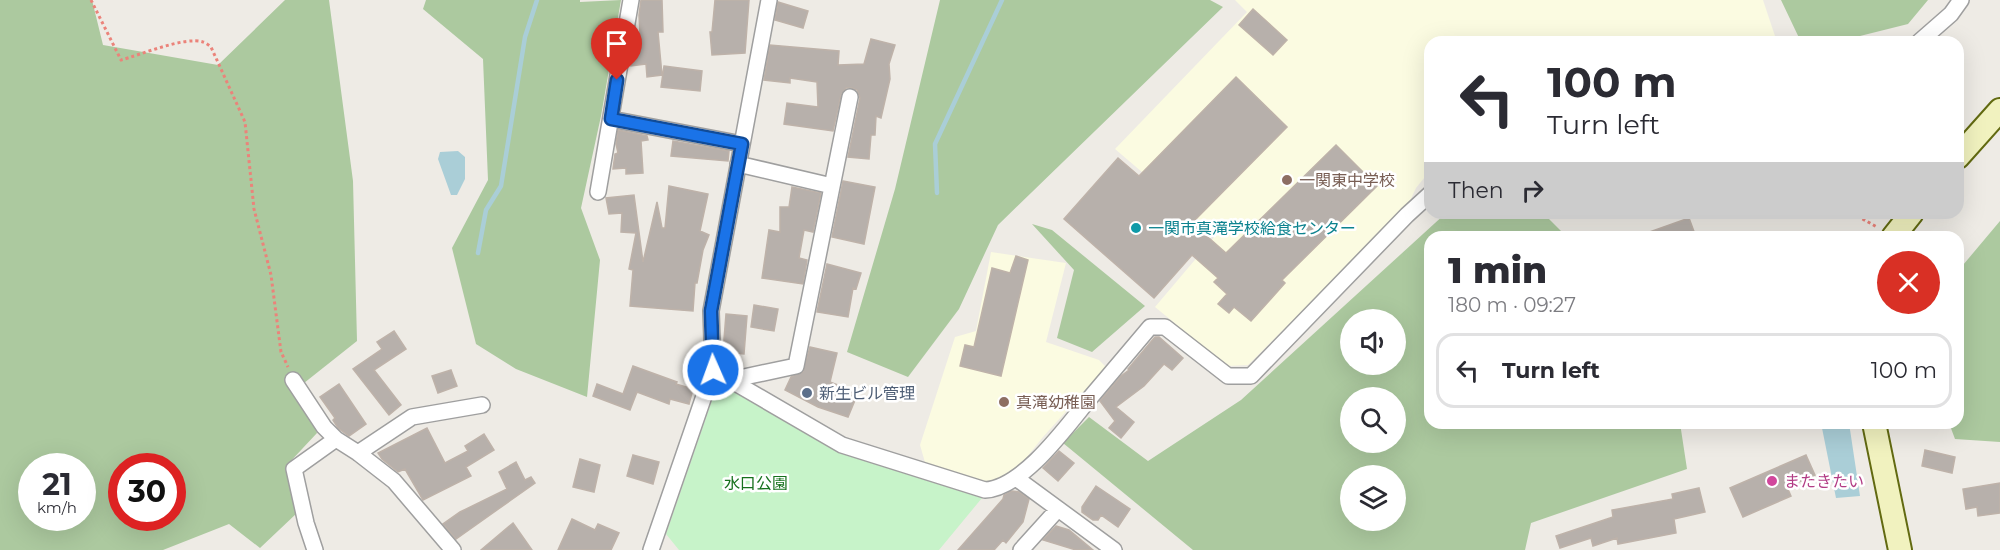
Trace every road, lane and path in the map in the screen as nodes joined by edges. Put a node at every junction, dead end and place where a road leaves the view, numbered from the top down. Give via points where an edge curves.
1 (91, 0) edge
2 (631, 0) edge
3 (769, 0) edge
4 (1961, 0) edge
5 (1926, 36) edge
6 (850, 97) dead end
7 (2000, 110) edge
8 (611, 119) junction
9 (742, 144) junction
10 (1964, 150) edge
11 (738, 164) junction
12 (832, 186) junction
13 (598, 192) dead end
14 (1424, 199) edge
15 (1862, 219) edge
16 (1907, 219) edge
17 (1883, 231) edge
18 (1898, 231) edge
19 (713, 370) junction
20 (293, 380) joint
21 (730, 380) junction
22 (482, 405) dead end
23 (1875, 429) edge
24 (336, 439) junction
25 (358, 453) junction
26 (1016, 477) junction
27 (1058, 509) junction
28 (315, 550) edge
29 (453, 550) edge
30 (651, 550) edge
31 (1021, 550) edge
32 (1114, 550) edge
33 (1900, 550) edge

1 - 20 path via 121,60 191,41 211,47 245,122 254,209 272,275 281,352
2 - 8 street
3 - 9 street
4 - 5 street
6 - 12 street
7 - 10 street
8 - 9 street
8 - 13 street
9 - 11 street
11 - 12 street
11 - 19 street via 711,311
12 - 21 street via 796,366
14 - 26 street via 1251,376 1228,376 1165,327 1150,327 1044,454
15 - 17 path
16 - 18 street
19 - 21 street
19 - 30 street
20 - 24 street
21 - 26 street via 842,445 871,456 985,490
22 - 25 street via 412,417
23 - 33 street
24 - 25 street
24 - 28 street via 294,469
25 - 29 street via 394,481
26 - 27 street
27 - 31 street
27 - 32 street

